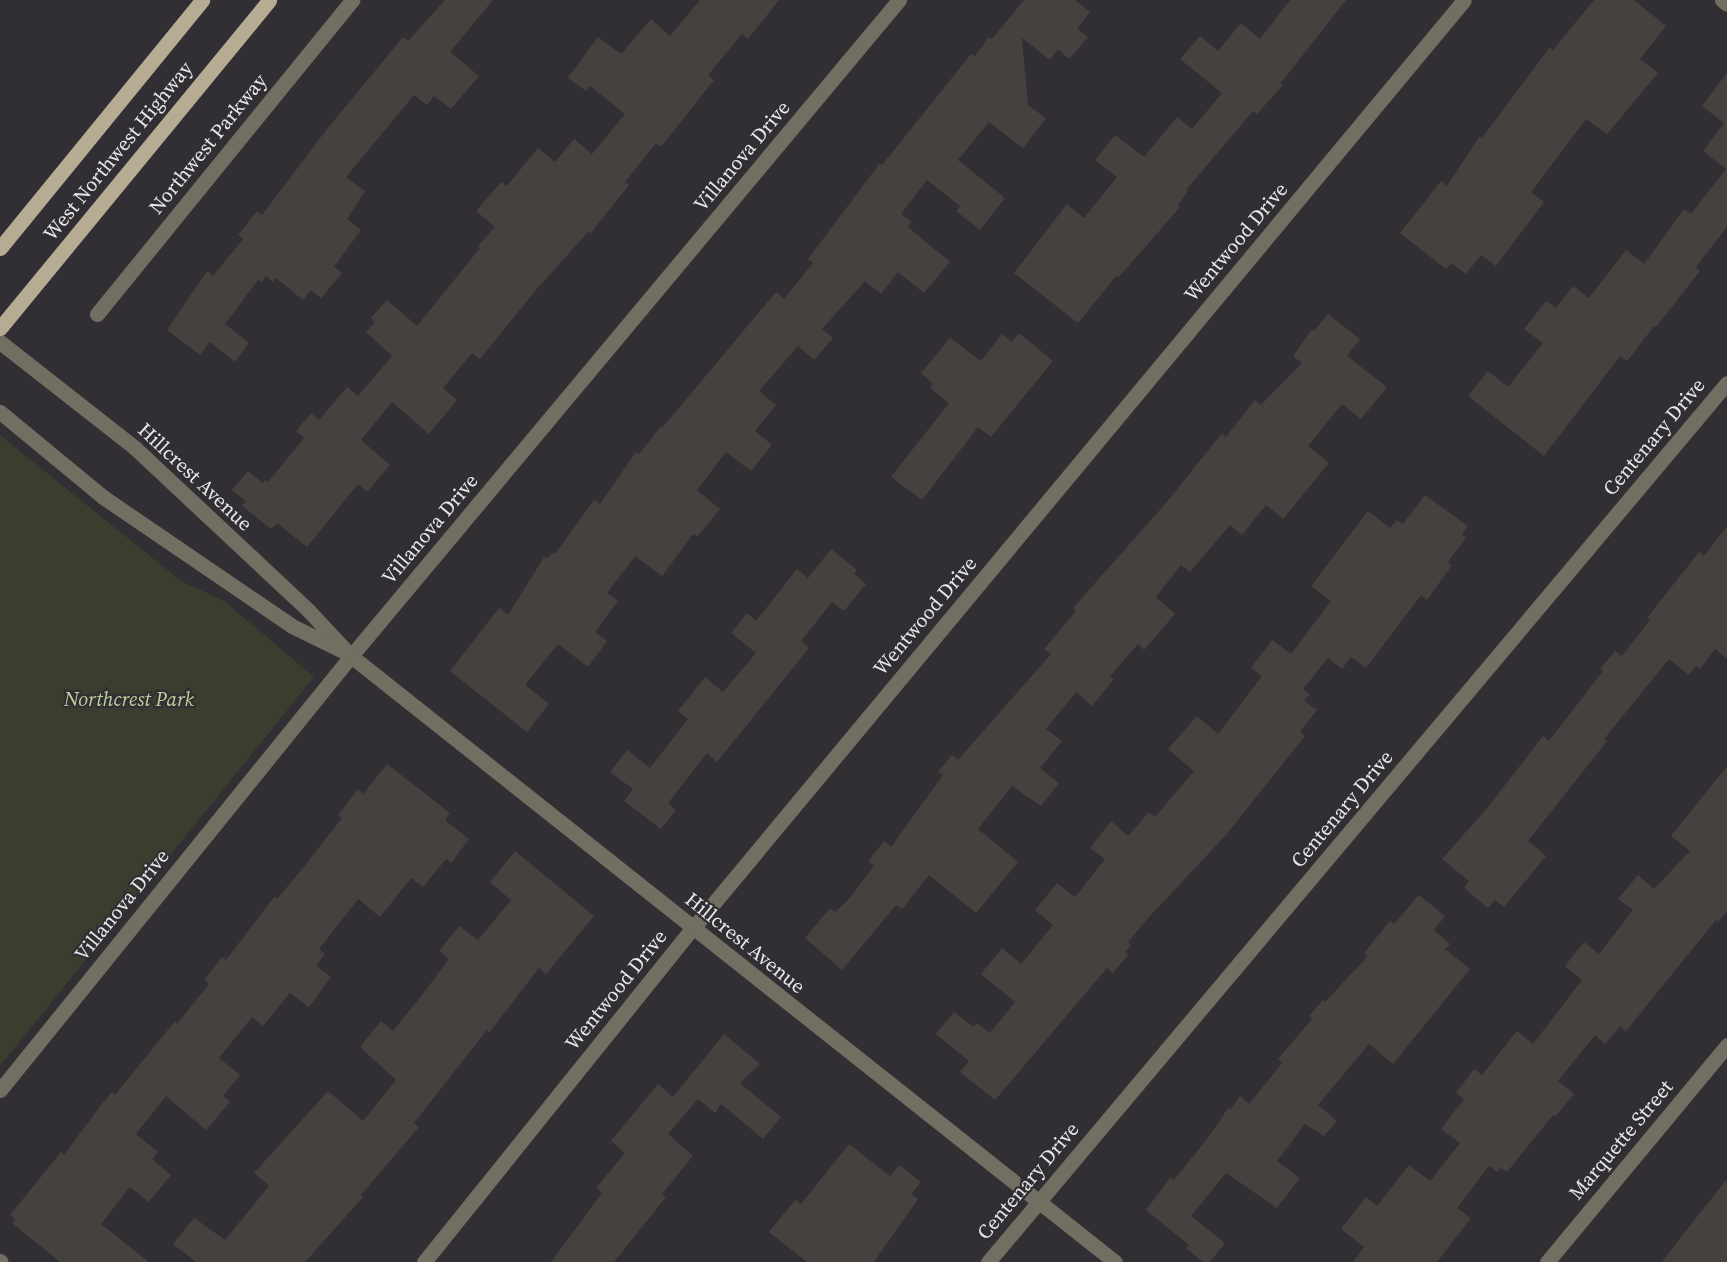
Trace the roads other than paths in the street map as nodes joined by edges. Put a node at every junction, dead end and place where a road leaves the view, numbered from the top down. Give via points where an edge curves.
1 (202, 0) edge
2 (269, 0) edge
3 (352, 0) edge
4 (899, 0) edge
5 (1464, 0) edge
6 (1722, 0) edge
7 (1727, 4) edge
8 (0, 248) edge
9 (97, 315) dead end
10 (0, 328) edge
11 (0, 342) edge
12 (1727, 383) edge
13 (0, 412) edge
14 (351, 656) junction
15 (693, 928) junction
16 (1727, 1045) edge
17 (0, 1090) edge
18 (1037, 1201) junction
19 (424, 1262) edge
20 (988, 1262) edge
21 (1115, 1262) edge
22 (1547, 1262) edge

1 - 8 main road, West Northwest Highway
2 - 10 main road, West Northwest Highway
3 - 9 street, Northwest Parkway
4 - 14 street, Villanova Drive
5 - 15 street, Wentwood Drive
6 - 7 street
11 - 14 street, Hillcrest Avenue via 135,448 309,611
12 - 18 street, Centenary Drive
13 - 14 street, Hillcrest Avenue via 102,497 292,626
14 - 15 street, Hillcrest Avenue
14 - 17 street, Villanova Drive
15 - 18 street, Hillcrest Avenue
15 - 19 street, Wentwood Drive
16 - 22 street, Marquette Street
18 - 20 street, Centenary Drive
18 - 21 street, Hillcrest Avenue

